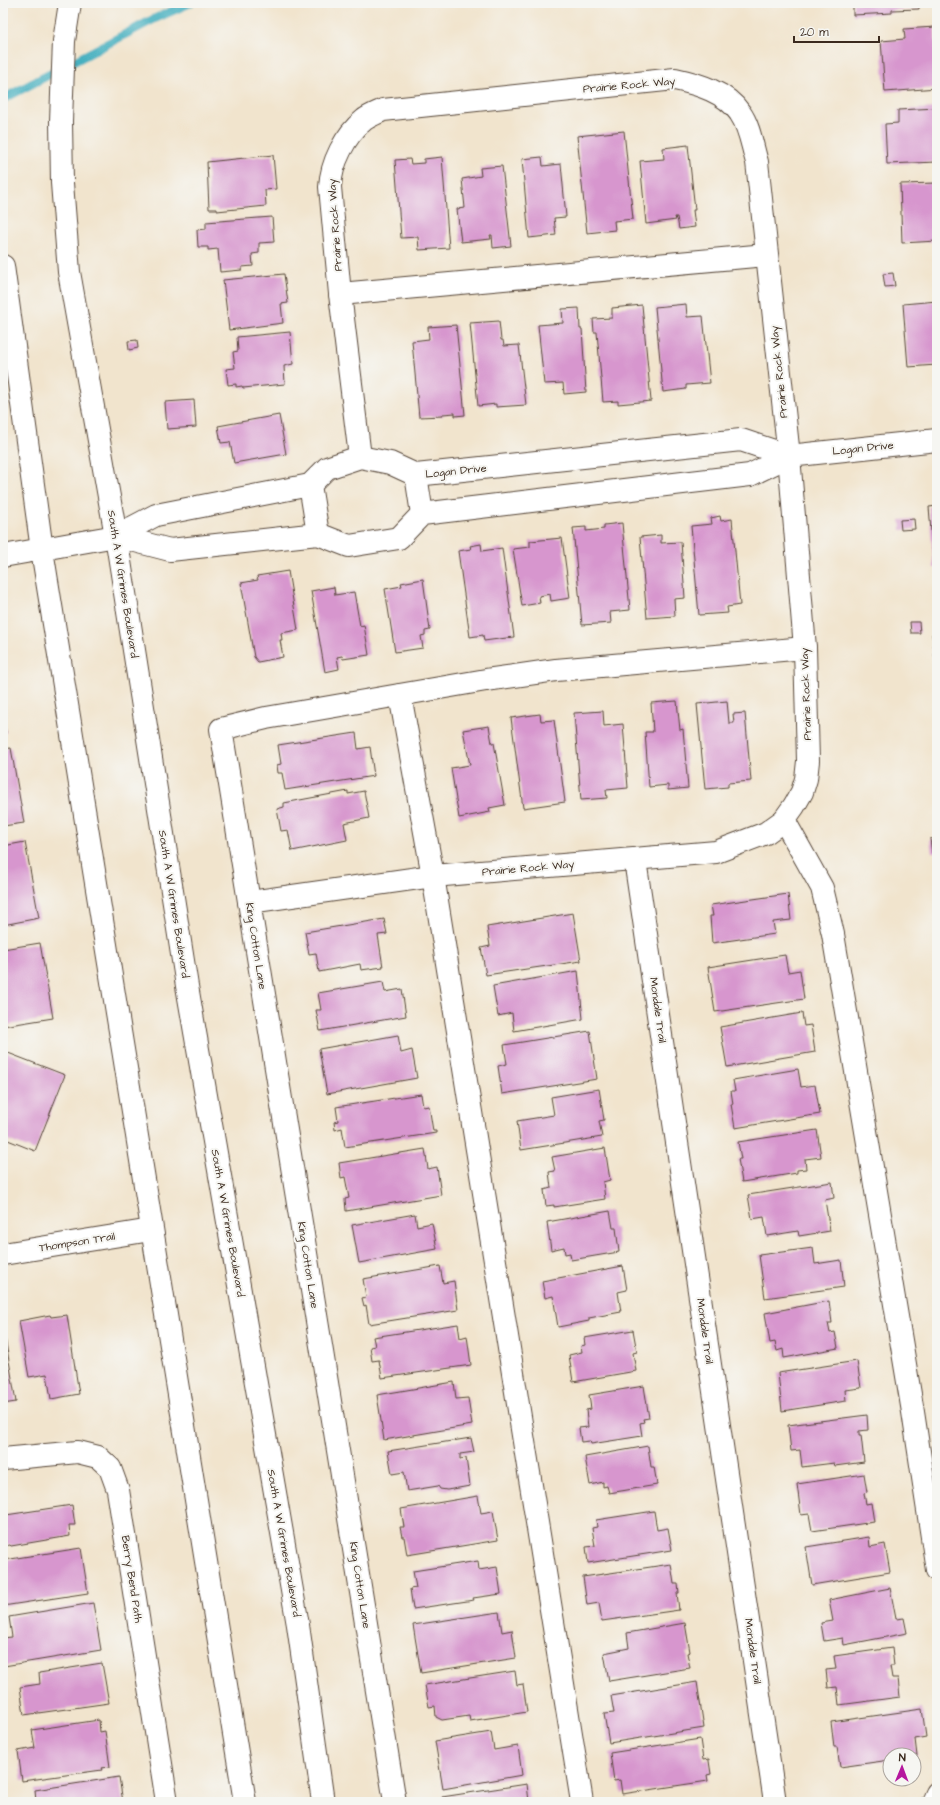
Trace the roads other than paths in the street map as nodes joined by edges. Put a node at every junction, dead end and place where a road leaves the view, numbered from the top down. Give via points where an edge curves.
1 (70, 3) edge
2 (766, 256) junction
3 (3, 266) edge
4 (340, 294) junction
5 (937, 440) edge
6 (789, 456) junction
7 (360, 457) junction
8 (416, 475) junction
9 (310, 485) junction
10 (422, 514) junction
11 (318, 534) junction
12 (116, 536) junction
13 (42, 550) junction
14 (3, 556) edge
15 (805, 648) junction
16 (400, 695) junction
17 (784, 820) junction
18 (636, 860) junction
19 (433, 876) junction
20 (249, 902) junction
21 (151, 1230) junction
22 (3, 1254) edge
23 (3, 1459) edge
24 (937, 1570) edge
25 (937, 1793) edge
26 (167, 1802) edge
27 (245, 1802) edge
28 (322, 1802) edge
29 (395, 1802) edge
30 (582, 1802) edge
31 (775, 1802) edge
32 (933, 1802) edge

1 - 12 street, South A W Grimes Boulevard via 64,41 61,121 62,183 69,272
2 - 4 street
2 - 4 street, Prairie Rock Way via 757,162 749,132 739,112 720,95 675,79 383,110 365,119 342,147 331,175
2 - 6 street, Prairie Rock Way
3 - 13 street
4 - 7 street, Prairie Rock Way
5 - 6 street, Logan Drive
6 - 8 street, Logan Drive via 741,440
6 - 10 street, Logan Drive via 750,475
6 - 15 street, Prairie Rock Way
7 - 8 street, Logan Drive via 390,463
7 - 9 street, Logan Drive via 327,468
8 - 10 street
9 - 11 street
9 - 12 street via 156,515
10 - 11 street via 399,538 349,546
11 - 12 street via 170,550
12 - 13 street
12 - 28 street, South A W Grimes Boulevard via 188,994 298,1625
13 - 14 street
13 - 21 street
15 - 16 street via 556,670
15 - 17 street, Prairie Rock Way via 808,761 806,779 802,792
16 - 19 street
16 - 20 street, King Cotton Lane via 266,718 221,729
17 - 18 street, Prairie Rock Way via 766,833 716,852
17 - 24 street via 822,888 833,934
18 - 19 street, Prairie Rock Way
18 - 31 street, Mondale Trail
19 - 20 street, Prairie Rock Way
19 - 30 street
20 - 29 street, King Cotton Lane
21 - 22 street, Thompson Trail
21 - 27 street
23 - 26 street, Berry Bend Path via 78,1452 98,1457 110,1468 118,1490
25 - 32 street

